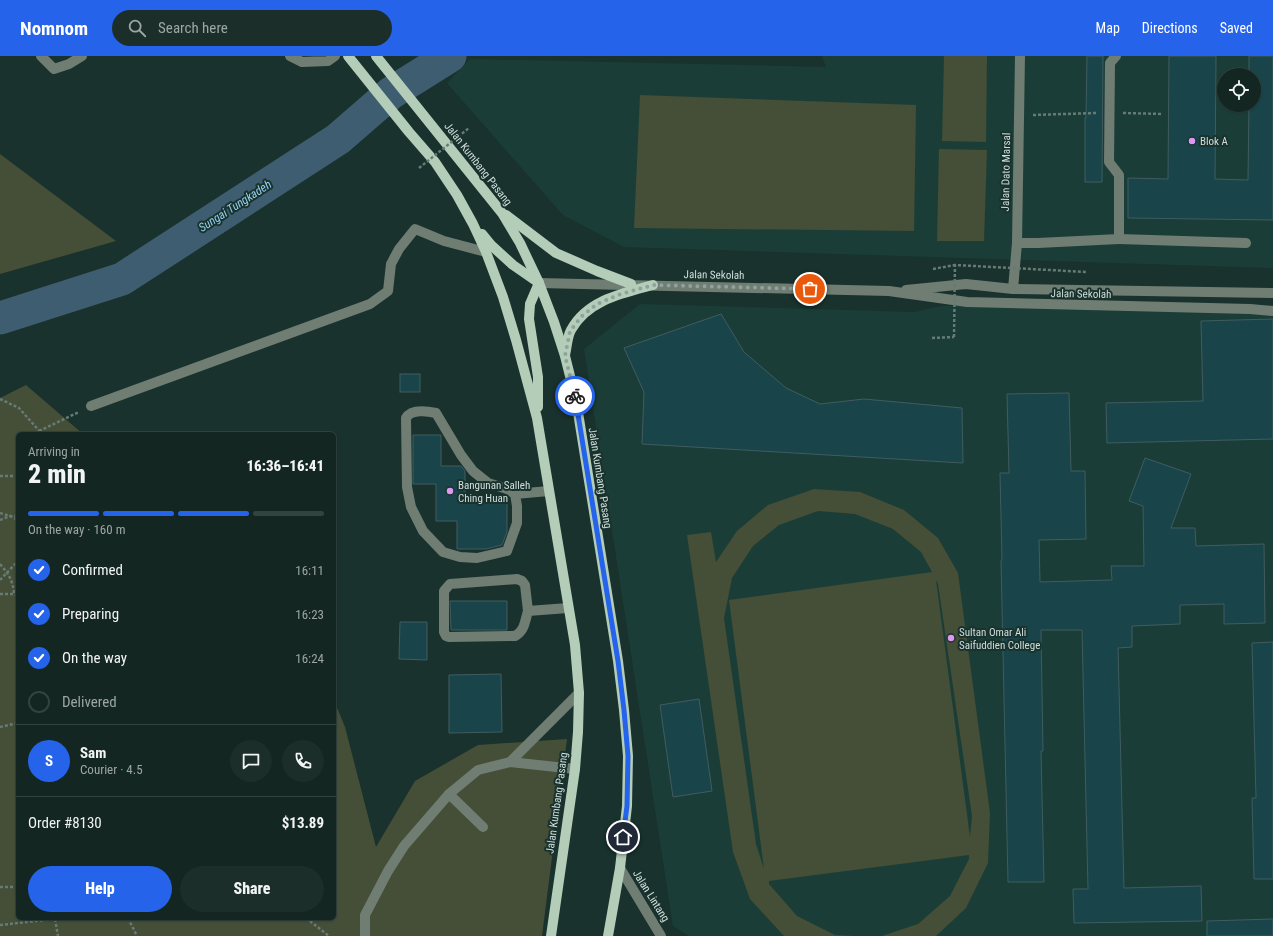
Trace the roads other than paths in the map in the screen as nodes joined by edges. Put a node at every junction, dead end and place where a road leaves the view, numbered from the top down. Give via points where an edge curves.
1 (41, 56) edge
2 (82, 56) edge
3 (290, 56) edge
4 (335, 56) edge
5 (348, 56) edge
6 (376, 56) edge
7 (1020, 56) edge
8 (1116, 56) edge
9 (502, 213) junction
10 (473, 224) junction
11 (1120, 239) junction
12 (1017, 243) junction
13 (1246, 243) dead end
14 (486, 252) junction
15 (539, 283) junction
16 (631, 284) junction
17 (653, 285) junction
18 (1013, 289) junction
19 (889, 291) junction
20 (1273, 293) edge
21 (1273, 311) edge
22 (565, 356) junction
23 (91, 406) road end
24 (537, 418) junction
25 (549, 491) junction
26 (515, 494) junction
27 (568, 608) junction
28 (528, 611) junction
29 (579, 693) junction
30 (510, 762) junction
31 (575, 769) junction
32 (449, 794) junction
33 (483, 827) dead end
34 (620, 868) junction
35 (365, 936) edge
36 (550, 936) edge
37 (608, 936) edge
38 (661, 936) edge

1 - 2 street via 54,69
3 - 4 street via 302,62 328,61
5 - 10 main road, Jalan Kumbang Pasang via 435,162
6 - 9 main road, Jalan Kumbang Pasang
7 - 12 street, Jalan Dato Marsal
8 - 11 street via 1110,63 1109,162 1120,175
9 - 15 main road, Jalan Kumbang Pasang
9 - 16 main road via 556,253
10 - 14 main road, Jalan Kumbang Pasang
10 - 15 main road via 513,265
11 - 12 street
11 - 13 street
12 - 18 street, Jalan Dato Marsal
14 - 23 street via 444,241 415,229 391,264 388,291 370,304
14 - 24 main road, Jalan Kumbang Pasang via 516,340
15 - 16 street, Jalan Sekolah
15 - 22 main road, Jalan Kumbang Pasang
15 - 24 main road via 530,304 529,319 538,378
16 - 17 street, Jalan Sekolah
17 - 19 street, Jalan Sekolah
17 - 22 main road via 597,304 582,316 570,331
18 - 19 street, Jalan Sekolah via 966,284
18 - 20 street, Jalan Sekolah
19 - 21 street, Jalan Sekolah via 967,302
22 - 34 main road, Jalan Kumbang Pasang via 576,400 624,710 628,770
24 - 25 main road, Jalan Kumbang Pasang
25 - 26 street
25 - 27 main road, Jalan Kumbang Pasang
26 - 26 street via 507,488 488,483 473,471 436,413 408,414 407,487 411,507 423,531 443,552 477,558 507,550 517,523
27 - 28 street
27 - 29 main road, Jalan Kumbang Pasang via 575,645
28 - 28 street via 525,585 517,579 450,584 444,591 444,632 449,637 515,636 523,629
29 - 30 street
29 - 31 main road, Jalan Kumbang Pasang
30 - 31 street
30 - 32 street via 478,770
31 - 36 main road, Jalan Kumbang Pasang
32 - 33 street
32 - 35 street via 404,846 388,871 365,915
34 - 37 main road, Jalan Kumbang Pasang
34 - 38 street, Jalan Lintang

